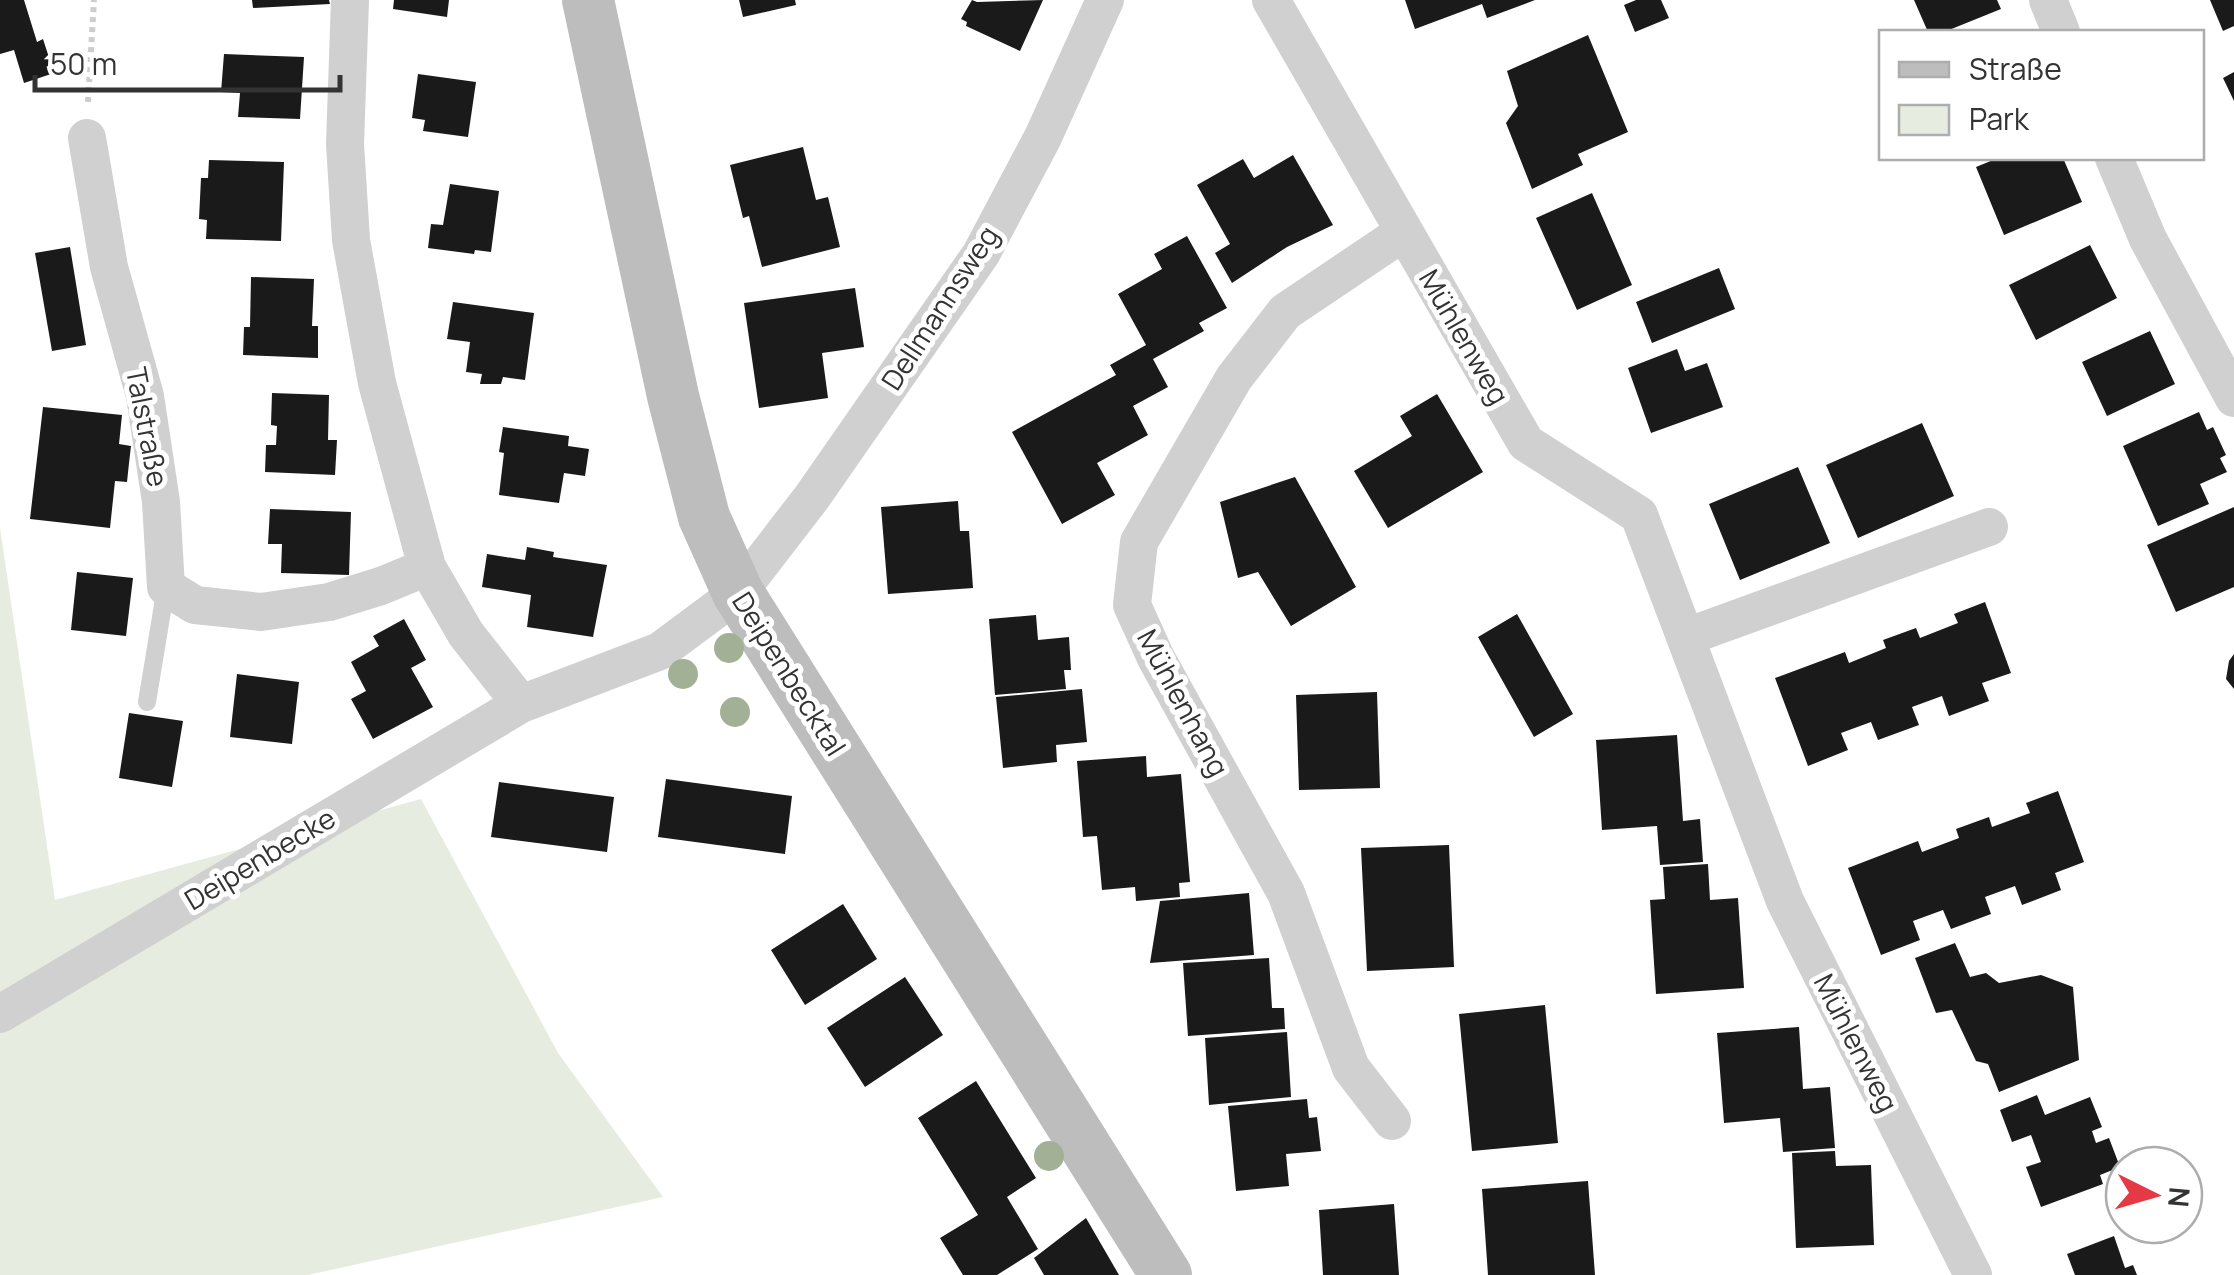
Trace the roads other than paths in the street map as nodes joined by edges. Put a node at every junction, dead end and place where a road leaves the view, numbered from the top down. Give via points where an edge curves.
1 (350, 0) edge
2 (588, 0) edge
3 (1105, 0) edge
4 (1271, 0) edge
5 (2048, 0) edge
6 (2060, 30) edge
7 (87, 138) road end
8 (2115, 160) edge
9 (1404, 232) junction
10 (2232, 385) edge
11 (1988, 526) dead end
12 (426, 566) junction
13 (166, 586) junction
14 (738, 593) junction
15 (1686, 637) junction
16 (148, 702) dead end
17 (520, 704) junction
18 (0, 1014) edge
19 (1392, 1121) dead end
20 (1166, 1275) edge
21 (1973, 1275) edge

1 - 12 street via 350,240 377,384
2 - 14 main road, Deipenbecktal via 677,413 704,517
3 - 14 street, Dellmannsweg via 1044,137 980,254
4 - 9 street, Mühlenweg
5 - 6 street
7 - 13 street, Talstraße via 109,267 145,396
8 - 10 street via 2148,238
9 - 15 street, Mühlenweg via 1526,443 1640,515
9 - 19 street, Mühlenhang via 1284,312 1234,378 1138,542 1132,605 1286,893 1351,1068
11 - 15 street
12 - 13 street via 329,602 260,612 195,605
12 - 17 street via 466,634
13 - 16 lane
14 - 17 street via 660,651
14 - 20 main road, Deipenbecktal
15 - 21 street, Mühlenweg via 1785,901
17 - 18 street, Deipenbecke

